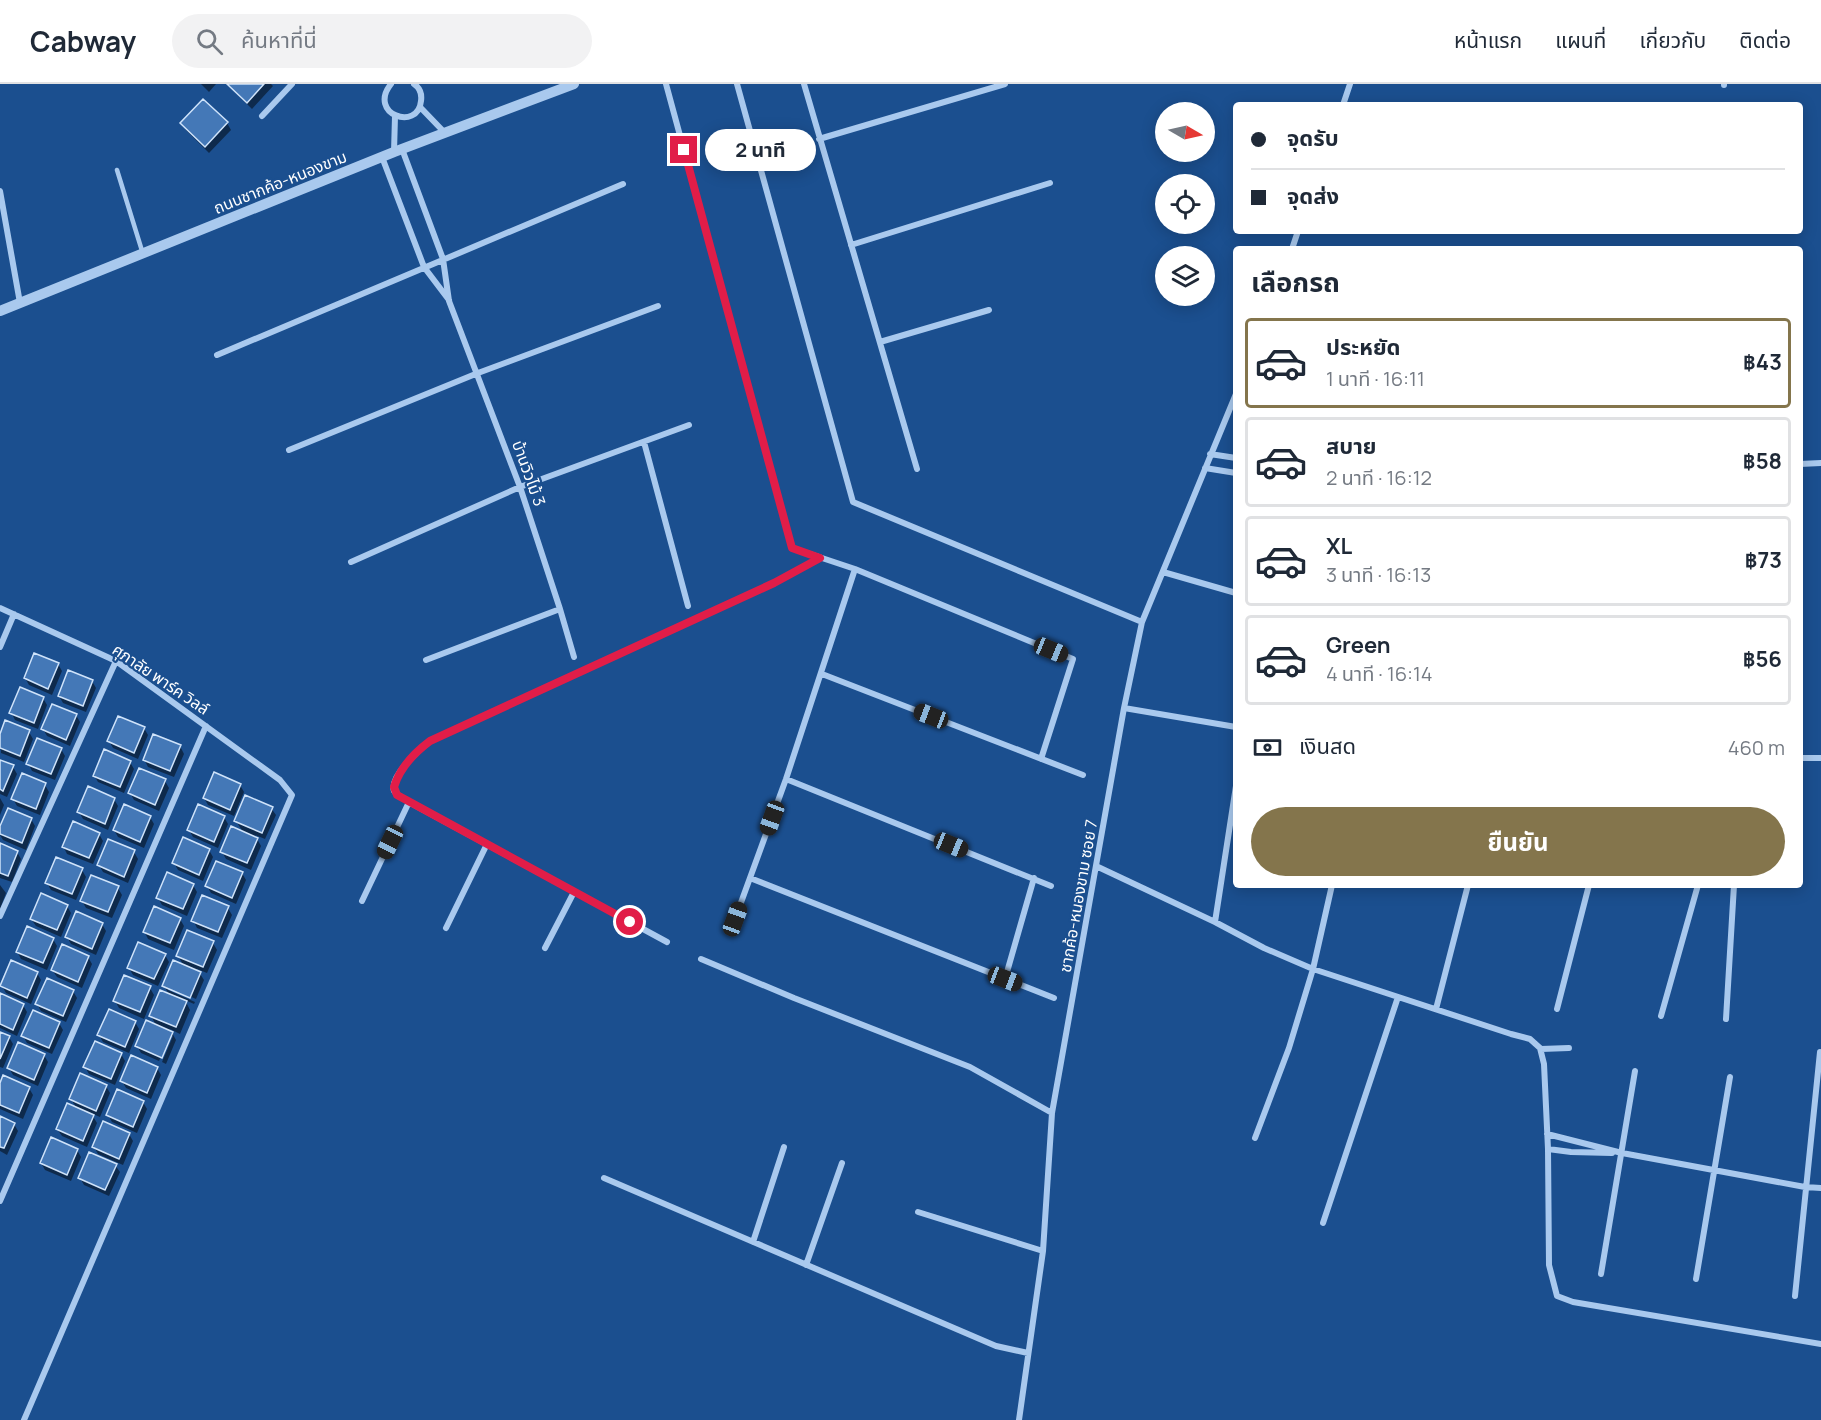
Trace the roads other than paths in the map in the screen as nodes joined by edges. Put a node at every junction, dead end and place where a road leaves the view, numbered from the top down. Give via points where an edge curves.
1 (292, 84) edge
2 (391, 84) edge
3 (414, 84) edge
4 (574, 84) edge
5 (666, 84) edge
6 (737, 84) edge
7 (804, 84) edge
8 (1005, 84) edge
9 (1350, 84) edge
10 (385, 87) edge
11 (1344, 102) edge
12 (420, 107) junction
13 (262, 116) dead end
14 (395, 116) junction
15 (445, 133) junction
16 (819, 139) junction
17 (398, 150) junction
18 (382, 157) junction
19 (117, 170) dead end
20 (1050, 183) dead end
21 (623, 184) dead end
22 (0, 191) edge
23 (851, 245) junction
24 (143, 254) junction
25 (443, 259) junction
26 (424, 267) junction
27 (449, 301) junction
28 (20, 303) junction
29 (658, 306) dead end
30 (989, 310) dead end
31 (0, 311) edge
32 (880, 342) junction
33 (217, 355) dead end
34 (478, 373) junction
35 (1233, 401) edge
36 (689, 425) dead end
37 (644, 442) junction
38 (289, 450) dead end
39 (1210, 454) junction
40 (1233, 458) edge
41 (1821, 463) edge
42 (1803, 464) edge
43 (1204, 468) junction
44 (917, 469) dead end
45 (1233, 473) edge
46 (520, 487) junction
47 (820, 558) junction
48 (351, 562) dead end
49 (855, 569) junction
50 (1163, 572) junction
51 (1233, 592) edge
52 (688, 606) dead end
53 (0, 608) edge
54 (560, 609) junction
55 (14, 614) junction
56 (1142, 622) junction
57 (0, 647) edge
58 (574, 657) dead end
59 (426, 660) dead end
60 (116, 661) junction
61 (822, 674) junction
62 (1124, 708) junction
63 (206, 726) junction
64 (1233, 726) edge
65 (1803, 758) edge
66 (1821, 758) edge
67 (1041, 759) junction
68 (1083, 775) dead end
69 (786, 779) junction
70 (410, 802) junction
71 (1233, 805) edge
72 (487, 844) junction
73 (1096, 866) junction
74 (750, 878) junction
75 (1034, 878) junction
76 (1052, 886) dead end
77 (1331, 888) edge
78 (1467, 888) edge
79 (1588, 888) edge
80 (1697, 888) edge
81 (1734, 888) edge
82 (574, 892) junction
83 (362, 901) dead end
84 (0, 916) edge
85 (735, 919) dead end
86 (1215, 922) junction
87 (446, 928) dead end
88 (667, 942) dead end
89 (545, 948) dead end
90 (701, 959) dead end
91 (1313, 969) junction
92 (1005, 979) junction
93 (1398, 997) junction
94 (1054, 998) dead end
95 (1436, 1009) junction
96 (1557, 1009) dead end
97 (1660, 1016) dead end
98 (1726, 1019) dead end
99 (1569, 1048) dead end
100 (1541, 1049) junction
101 (1820, 1052) edge
102 (1635, 1071) dead end
103 (1730, 1077) dead end
104 (1819, 1091) edge
105 (1052, 1113) junction
106 (1547, 1134) junction
107 (1255, 1138) dead end
108 (784, 1147) dead end
109 (1548, 1149) junction
110 (1622, 1153) junction
111 (842, 1163) dead end
112 (1713, 1170) junction
113 (604, 1178) dead end
114 (1805, 1187) junction
115 (1821, 1188) edge
116 (0, 1201) edge
117 (918, 1212) dead end
118 (1323, 1223) dead end
119 (753, 1242) junction
120 (1043, 1251) junction
121 (807, 1265) junction
122 (1601, 1274) dead end
123 (1696, 1279) dead end
124 (1795, 1296) dead end
125 (1821, 1344) edge
126 (1028, 1353) junction
127 (24, 1420) edge
128 (1019, 1420) edge

1 - 13 street
2 - 10 street
3 - 12 street via 422,97
4 - 15 street, ถนนชากค้อ-หนองขาม
5 - 47 street via 792,548
6 - 56 street via 853,502
7 - 16 street
8 - 16 street
9 - 11 street
10 - 14 street via 387,110
12 - 14 street via 405,118
12 - 15 street
14 - 17 street
15 - 17 street, ถนนชากค้อ-หนองขาม
16 - 23 street
17 - 18 street, ถนนชากค้อ-หนองขาม
17 - 25 street, บ้านวิวไม้ 3
18 - 24 street, ถนนชากค้อ-หนองขาม
18 - 26 street, บ้านวิวไม้ 3
19 - 24 lane
20 - 23 street
21 - 25 street
22 - 28 street
23 - 32 street
24 - 28 street, ถนนชากค้อ-หนองขาม
25 - 26 street
25 - 27 street, บ้านวิวไม้ 3
26 - 27 street, บ้านวิวไม้ 3
26 - 33 street
27 - 34 street, บ้านวิวไม้ 3
28 - 31 street, ถนนชากค้อ-หนองขาม
29 - 34 street
30 - 32 street
32 - 44 street
34 - 38 street
34 - 46 street, บ้านวิวไม้ 3
35 - 39 street, ชากค้อ-หนองขาม ซอย 7
36 - 37 street
37 - 46 street
37 - 52 street
39 - 40 street
39 - 43 street, ชากค้อ-หนองขาม ซอย 7
41 - 42 street
43 - 45 street
43 - 50 street, ชากค้อ-หนองขาม ซอย 7
46 - 48 street
46 - 54 street, บ้านวิวไม้ 3
47 - 49 street
47 - 70 street via 774,583 430,741 396,779 394,791
49 - 61 street
49 - 67 street via 1072,659
50 - 51 street
50 - 56 street, ชากค้อ-หนองขาม ซอย 7
53 - 55 street, ศุภาลัย พาร์ค วิลล์
54 - 58 street, บ้านวิวไม้ 3
54 - 59 street
55 - 57 street
55 - 60 street, ศุภาลัย พาร์ค วิลล์
56 - 62 street, ชากค้อ-หนองขาม ซอย 7
60 - 63 street, ศุภาลัย พาร์ค วิลล์
60 - 84 street
61 - 67 street
61 - 69 street
62 - 64 street
62 - 73 street, ชากค้อ-หนองขาม ซอย 7
63 - 116 street
63 - 127 street, ศุภาลัย พาร์ค วิลล์ via 280,780 292,795
65 - 66 street
67 - 68 street
69 - 74 street
69 - 75 street
70 - 72 street
70 - 83 street
71 - 86 street
72 - 82 street
72 - 87 street
73 - 86 street
73 - 105 street, ชากค้อ-หนองขาม ซอย 7
74 - 85 street
74 - 92 street
75 - 76 street
75 - 92 street
77 - 91 street
78 - 95 street
79 - 96 street
80 - 97 street
81 - 98 street
82 - 88 street
82 - 89 street
86 - 91 street
90 - 105 street via 970,1067
91 - 93 street
91 - 107 street
92 - 94 street
93 - 95 street
93 - 118 street
95 - 100 street via 1530,1039
99 - 100 street
100 - 106 street
101 - 104 street
102 - 110 street
103 - 112 street
104 - 114 street
105 - 120 street, ชากค้อ-หนองขาม ซอย 7
106 - 109 street
106 - 110 street
108 - 119 street
109 - 110 street
109 - 125 street via 1549,1265 1557,1296 1573,1302
110 - 112 street
110 - 122 street
111 - 121 street
112 - 114 street
112 - 123 street
113 - 119 street
114 - 115 street
114 - 124 street
117 - 120 street
119 - 121 street
120 - 126 street, ชากค้อ-หนองขาม ซอย 7
121 - 126 street via 996,1346
126 - 128 street, ชากค้อ-หนองขาม ซอย 7

